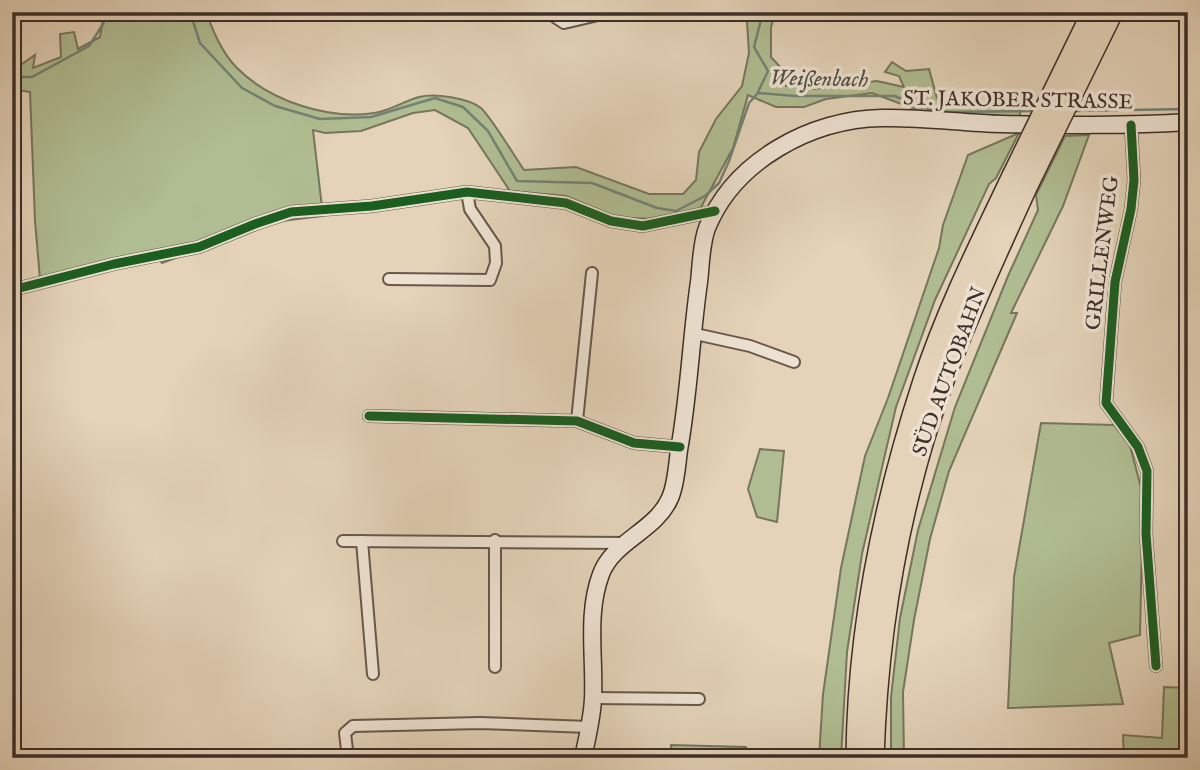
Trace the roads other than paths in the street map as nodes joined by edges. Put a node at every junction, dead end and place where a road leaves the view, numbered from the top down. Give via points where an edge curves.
1 (554, 12) edge
2 (611, 12) edge
3 (1093, 12) edge
4 (1112, 12) edge
5 (1188, 122) edge
6 (1131, 125) junction
7 (1020, 180) junction
8 (467, 192) junction
9 (715, 211) junction
10 (592, 272) dead end
11 (389, 279) dead end
12 (12, 290) edge
13 (691, 333) junction
14 (794, 362) dead end
15 (369, 416) dead end
16 (577, 421) junction
17 (680, 447) junction
18 (495, 540) junction
19 (342, 541) dead end
20 (362, 541) junction
21 (628, 542) junction
22 (1156, 666) dead end
23 (495, 667) dead end
24 (373, 674) dead end
25 (593, 698) junction
26 (699, 699) dead end
27 (589, 727) junction
28 (348, 758) edge
29 (583, 758) edge
30 (857, 758) edge
31 (873, 758) edge

1 - 2 street via 564,23
3 - 7 highway, SÜD AUTOBAHN, bridge
4 - 7 highway, SÜD AUTOBAHN, bridge
5 - 6 main road, ST. JAKOBER STRASSE
6 - 9 main road, ST. JAKOBER STRASSE via 881,118 834,124 791,140 760,160 733,185
6 - 22 street, GRILLENWEG via 1134,180 1115,282 1106,403 1138,447 1147,471 1146,534
7 - 30 highway, SÜD AUTOBAHN via 966,276 924,380 896,475 863,642
7 - 31 highway, SÜD AUTOBAHN via 912,479 885,606
8 - 9 street via 566,203 611,221 643,226
8 - 11 street via 470,209 495,246 490,280
8 - 12 street via 291,212 199,247
9 - 13 main road, ST. JAKOBER STRASSE via 706,232
10 - 16 street
13 - 14 street
13 - 17 main road, ST. JAKOBER STRASSE
15 - 16 street
16 - 17 street via 634,443
17 - 21 main road, ST. JAKOBER STRASSE via 670,499 653,523
18 - 20 street
18 - 21 street
18 - 23 street
19 - 20 street
20 - 24 street
21 - 25 main road, ST. JAKOBER STRASSE via 602,569 596,587
25 - 26 street
25 - 27 main road, ST. JAKOBER STRASSE
27 - 28 street via 491,723 352,726 345,733
27 - 29 main road, ST. JAKOBER STRASSE

